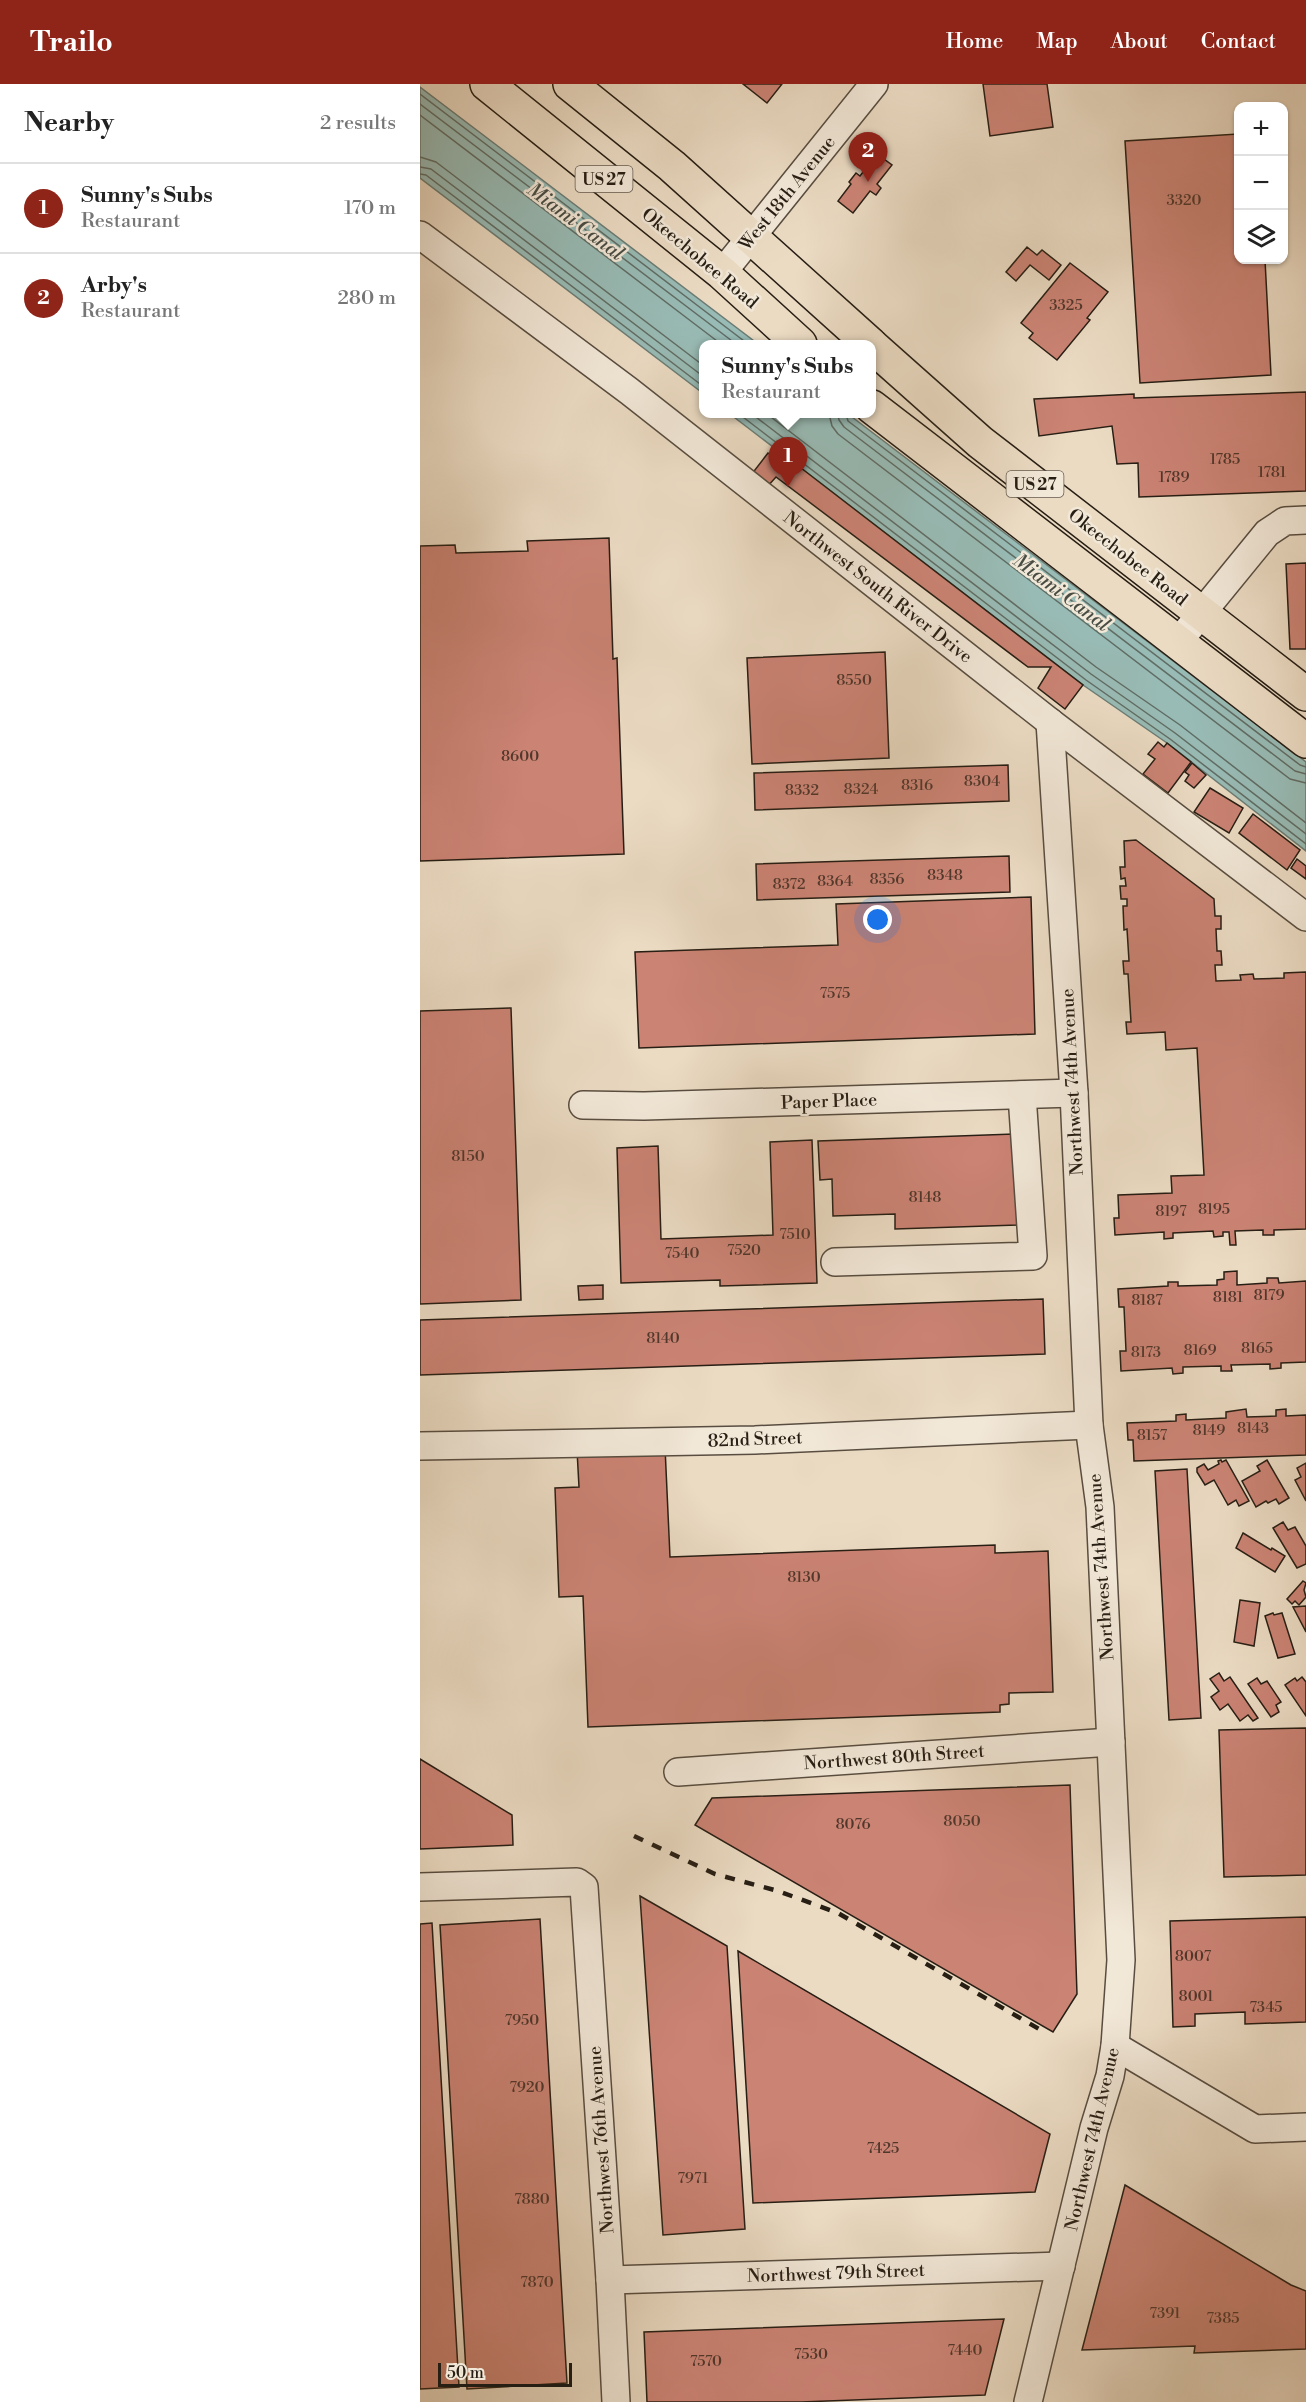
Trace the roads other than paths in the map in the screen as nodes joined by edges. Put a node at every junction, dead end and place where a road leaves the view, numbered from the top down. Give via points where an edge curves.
1 (487, 84) edge
2 (570, 84) edge
3 (874, 84) edge
4 (420, 235) edge
5 (753, 237) junction
6 (722, 273) junction
7 (795, 340) edge
8 (866, 340) edge
9 (876, 349) edge
10 (876, 410) edge
11 (1306, 520) edge
12 (1202, 614) junction
13 (1178, 642) junction
14 (1306, 694) edge
15 (1050, 722) junction
16 (1306, 741) edge
17 (1306, 917) edge
18 (1074, 1093) junction
19 (1022, 1095) junction
20 (583, 1105) dead end
21 (834, 1262) dead end
22 (1089, 1425) junction
23 (420, 1446) edge
24 (1111, 1742) junction
25 (678, 1772) dead end
26 (420, 1887) edge
27 (1115, 2046) junction
28 (1306, 2127) edge
29 (1061, 2266) junction
30 (610, 2280) junction
31 (616, 2402) edge
32 (1028, 2402) edge

1 - 6 highway, Okeechobee Road / US 27
2 - 5 highway, Okeechobee Road / US 27
3 - 5 street, West 18th Avenue
4 - 15 street, Northwest South River Drive via 628,391
5 - 6 street, West 18th Avenue
5 - 8 highway, Okeechobee Road / US 27
6 - 7 highway, Okeechobee Road / US 27
9 - 12 highway, Okeechobee Road / US 27 via 980,442
10 - 13 highway, Okeechobee Road / US 27
11 - 12 street via 1284,521 1267,533
12 - 13 street
12 - 14 highway, Okeechobee Road / US 27
13 - 16 highway, Okeechobee Road / US 27
15 - 17 street, Northwest South River Drive
15 - 18 street, Northwest 74th Avenue
18 - 19 street, Paper Place
18 - 22 street, Northwest 74th Avenue
19 - 20 street, Paper Place
19 - 21 street via 1033,1256
22 - 23 street, 82nd Street via 755,1440
22 - 24 street, Northwest 74th Avenue via 1100,1507
24 - 25 street, Northwest 80th Street
24 - 27 street, Northwest 74th Avenue via 1121,1960
26 - 30 street, Northwest 76th Avenue via 577,1882 584,1887
27 - 28 street via 1255,2129
27 - 29 street, Northwest 74th Avenue
29 - 30 street, Northwest 79th Street
29 - 32 street, Northwest 74th Avenue
30 - 31 street, Northwest 76th Avenue

